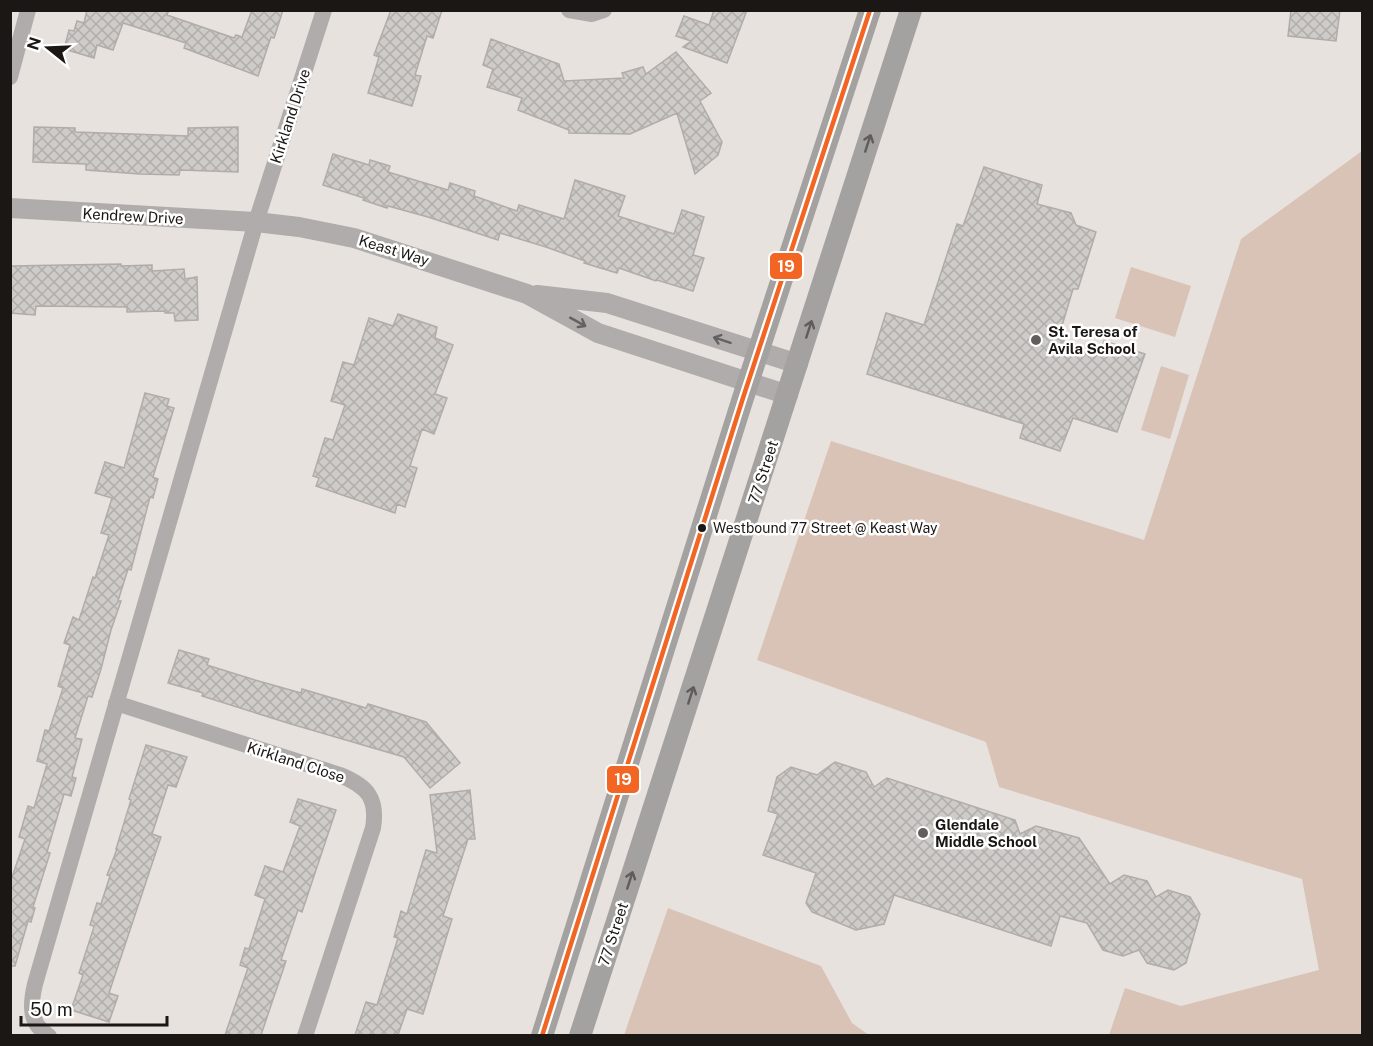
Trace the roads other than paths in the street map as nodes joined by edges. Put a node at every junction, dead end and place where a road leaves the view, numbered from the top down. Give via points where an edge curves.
1 (28, 10) edge
2 (324, 10) edge
3 (569, 10) edge
4 (604, 10) edge
5 (870, 10) edge
6 (911, 10) edge
7 (10, 77) edge
8 (10, 208) edge
9 (256, 222) junction
10 (527, 294) junction
11 (758, 352) junction
12 (798, 364) junction
13 (748, 382) junction
14 (788, 395) junction
15 (116, 703) junction
16 (49, 1035) edge
17 (305, 1035) edge
18 (542, 1035) edge
19 (580, 1035) edge

1 - 7 street
2 - 9 street, Kirkland Drive
3 - 4 street via 592,15
5 - 11 main road
12 -> 6 main road, 77 Street
8 - 9 street, Kendrew Drive
9 - 10 street, Keast Way via 376,243
9 - 15 street
11 -> 10 street, Keast Way via 607,303
10 -> 13 street, Keast Way via 598,333
11 - 12 street, Keast Way
11 - 13 main road
12 - 14 main road, 77 Street
13 - 14 street, Keast Way
13 - 18 main road
19 -> 14 main road, 77 Street
15 - 16 street via 32,999 37,1026
15 - 17 street, Kirkland Close via 340,775 362,786 374,803 373,828

